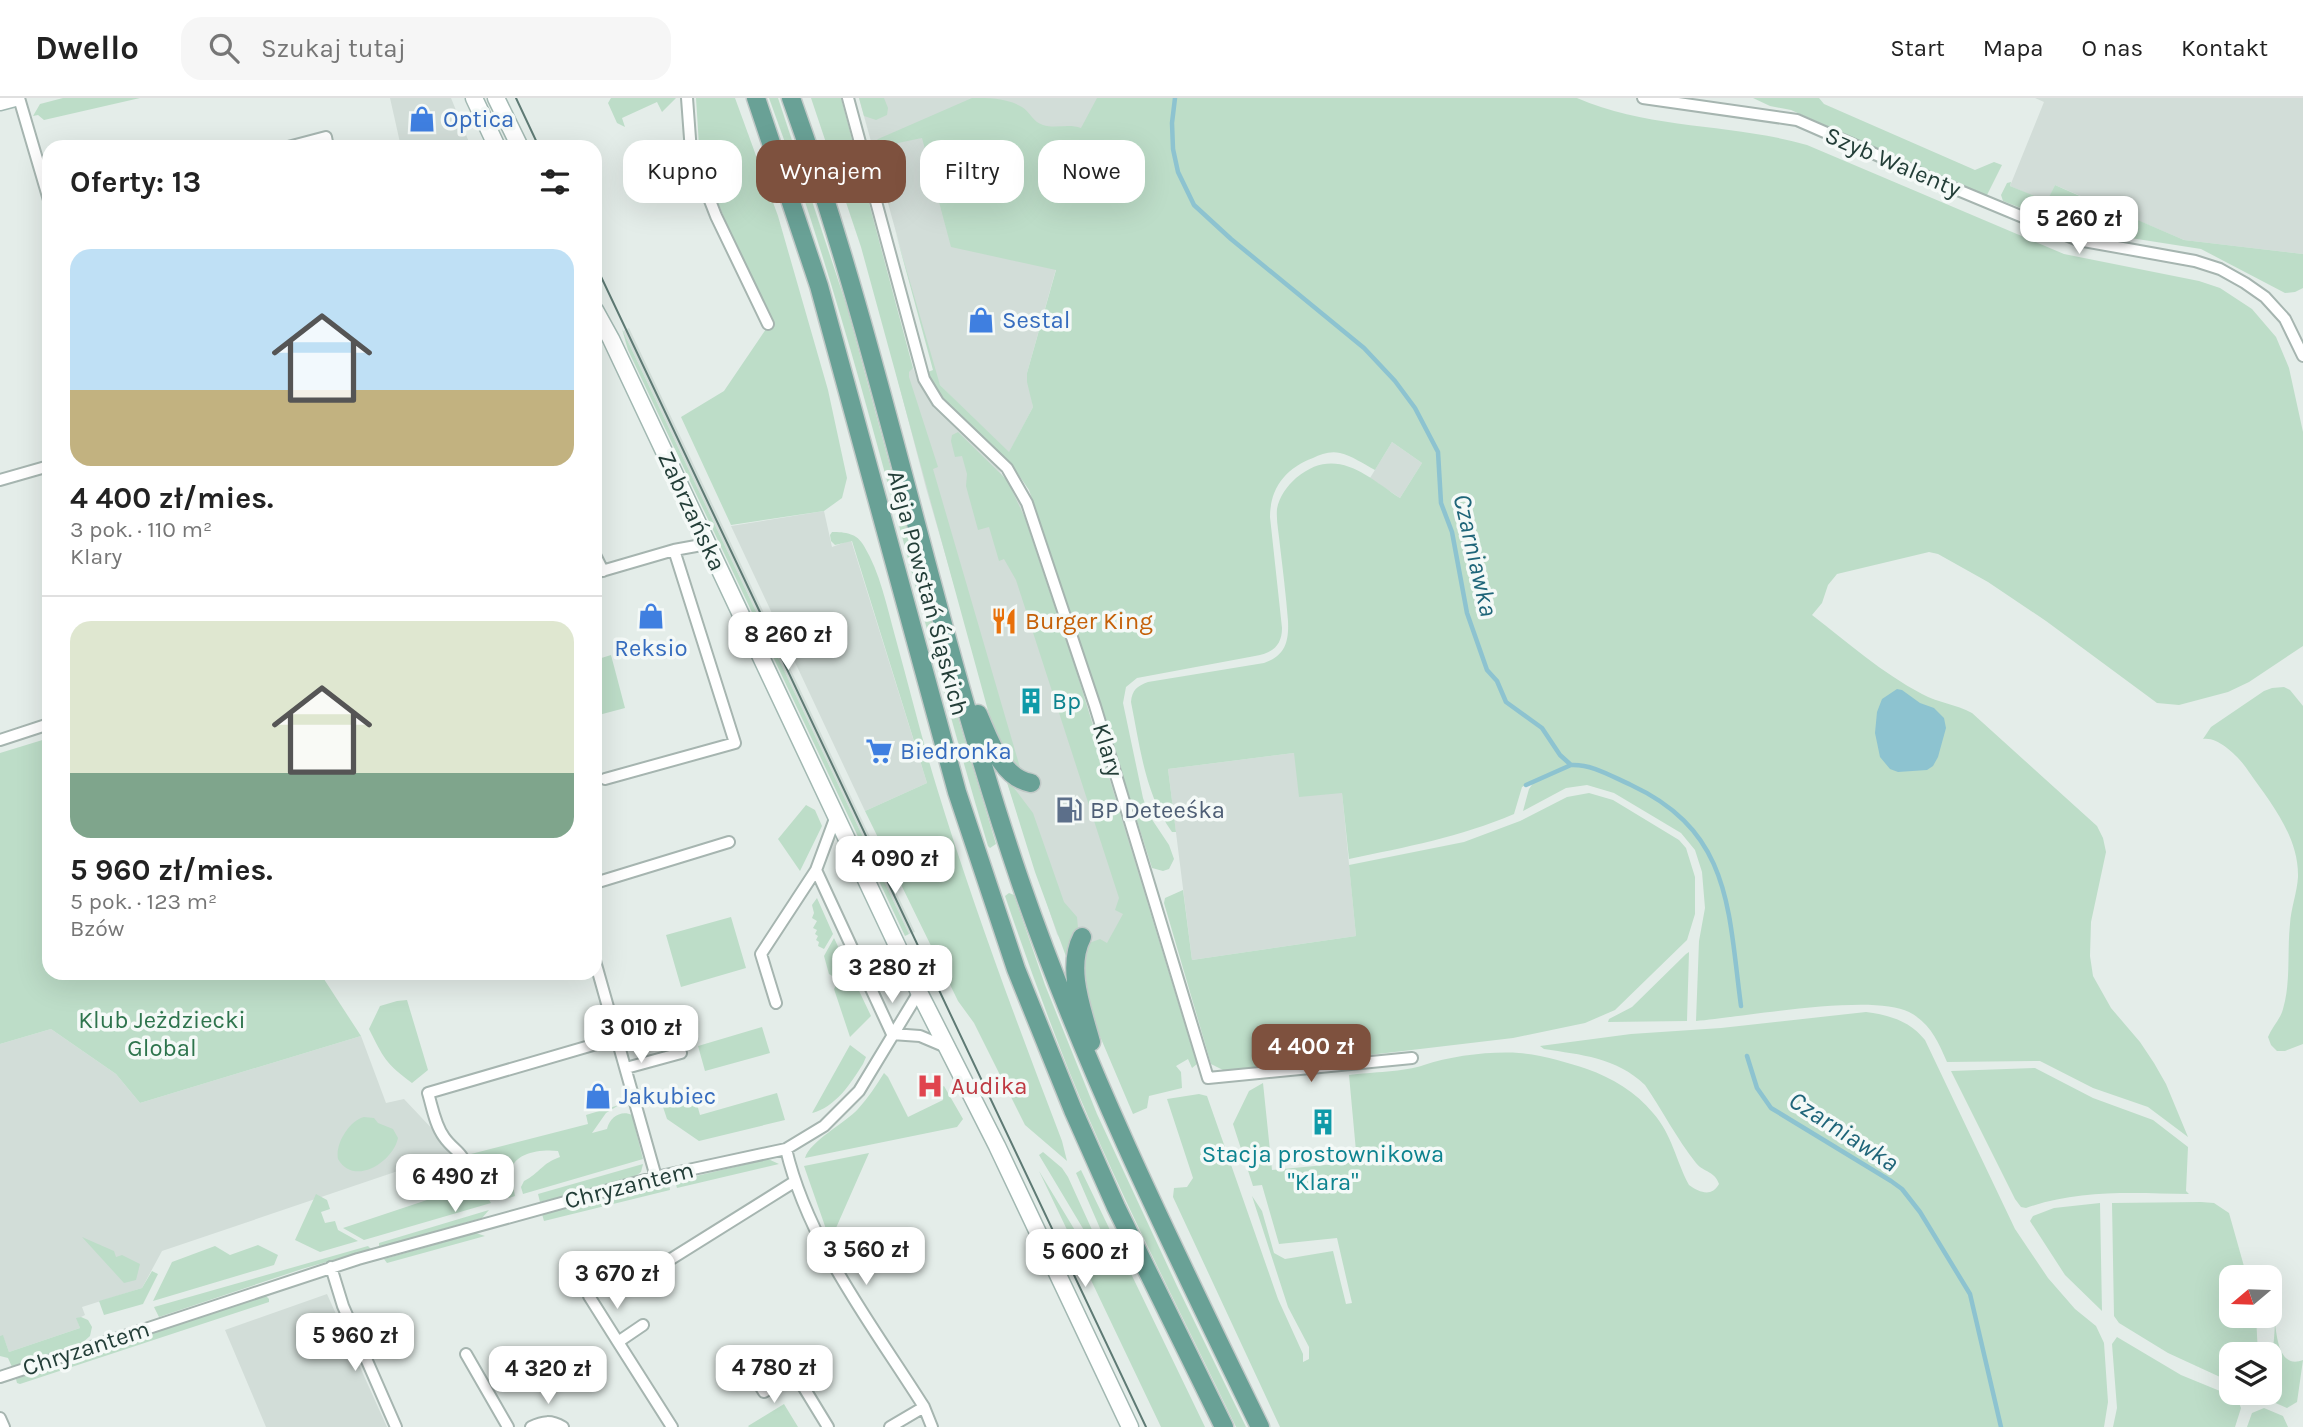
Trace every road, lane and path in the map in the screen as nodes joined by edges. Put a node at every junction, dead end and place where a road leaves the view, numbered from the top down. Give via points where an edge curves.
1 (17, 98) edge
2 (474, 98) edge
3 (496, 98) edge
4 (687, 98) edge
5 (756, 98) edge
6 (791, 98) edge
7 (848, 98) edge
8 (1643, 98) edge
9 (0, 102) edge
10 (494, 140) edge
11 (517, 140) edge
12 (42, 178) edge
13 (768, 324) dead end
14 (602, 325) edge
15 (2303, 355) edge
16 (42, 468) edge
17 (0, 480) edge
18 (707, 544) junction
19 (674, 550) junction
20 (602, 571) edge
21 (958, 675) junction
22 (42, 725) edge
23 (0, 740) edge
24 (605, 779) dead end
25 (1031, 783) dead end
26 (836, 815) junction
27 (729, 842) dead end
28 (816, 870) junction
29 (602, 881) edge
30 (1082, 937) dead end
31 (600, 980) edge
32 (919, 992) junction
33 (776, 1003) dead end
34 (892, 1034) junction
35 (617, 1038) junction
36 (946, 1047) junction
37 (681, 1053) dead end
38 (1412, 1058) dead end
39 (626, 1068) junction
40 (1109, 1109) junction
41 (786, 1149) junction
42 (465, 1175) dead end
43 (656, 1177) junction
44 (794, 1182) junction
45 (331, 1267) junction
46 (639, 1279) dead end
47 (589, 1296) dead end
48 (643, 1325) dead end
49 (618, 1342) junction
50 (466, 1354) dead end
51 (743, 1359) dead end
52 (0, 1377) edge
53 (923, 1407) junction
54 (0, 1418) edge
55 (4, 1427) edge
56 (396, 1427) edge
57 (508, 1427) edge
58 (531, 1427) edge
59 (563, 1427) edge
60 (672, 1427) edge
61 (828, 1427) edge
62 (890, 1427) edge
63 (932, 1427) edge
64 (1130, 1427) edge
65 (1224, 1427) edge
66 (1260, 1427) edge

1 - 9 street
1 - 12 street
2 - 10 street
3 - 11 street
4 - 13 street via 691,152
5 - 65 main road, Aleja Powstań Śląskich via 819,286 957,792 1016,969 1101,1173
6 - 21 main road, Aleja Powstań Śląskich via 848,270
7 - 38 street, Klary via 924,379 938,402 1007,468 1027,503 1095,706 1208,1078
8 - 15 street, Szyb Walenty via 1797,120 2078,240 2195,261 2220,270 2265,297 2285,319
14 - 18 street, Zabrzańska
16 - 17 street
18 - 19 street
18 - 26 street, Zabrzańska
19 - 20 street
19 - 24 street via 736,743
21 - 25 main road via 1006,768
21 - 40 main road, Aleja Powstań Śląskich via 1020,881
22 - 23 street
26 - 28 street
26 - 32 street, Zabrzańska
27 - 29 street
28 - 33 street via 761,954
28 - 34 street
30 - 40 main road via 1074,961 1080,1000
31 - 35 street
32 - 34 street, Chryzantem
32 - 36 street, Zabrzańska
34 - 36 street via 920,1036
34 - 41 street, Chryzantem via 843,1109
35 - 39 street
35 - 42 street via 428,1093 443,1137 466,1165
36 - 64 street, Zabrzańska
37 - 39 street
39 - 43 street
40 - 66 main road, Aleja Powstań Śląskich
41 - 43 street, Chryzantem
41 - 44 street
43 - 45 street, Chryzantem
44 - 46 street
44 - 53 street via 823,1247
45 - 52 street, Chryzantem
45 - 56 street
47 - 49 street
48 - 49 street
49 - 60 street
50 - 57 street
51 - 61 street via 764,1392 795,1374
53 - 62 street
53 - 63 street
54 - 55 street
58 - 59 street via 553,1421

